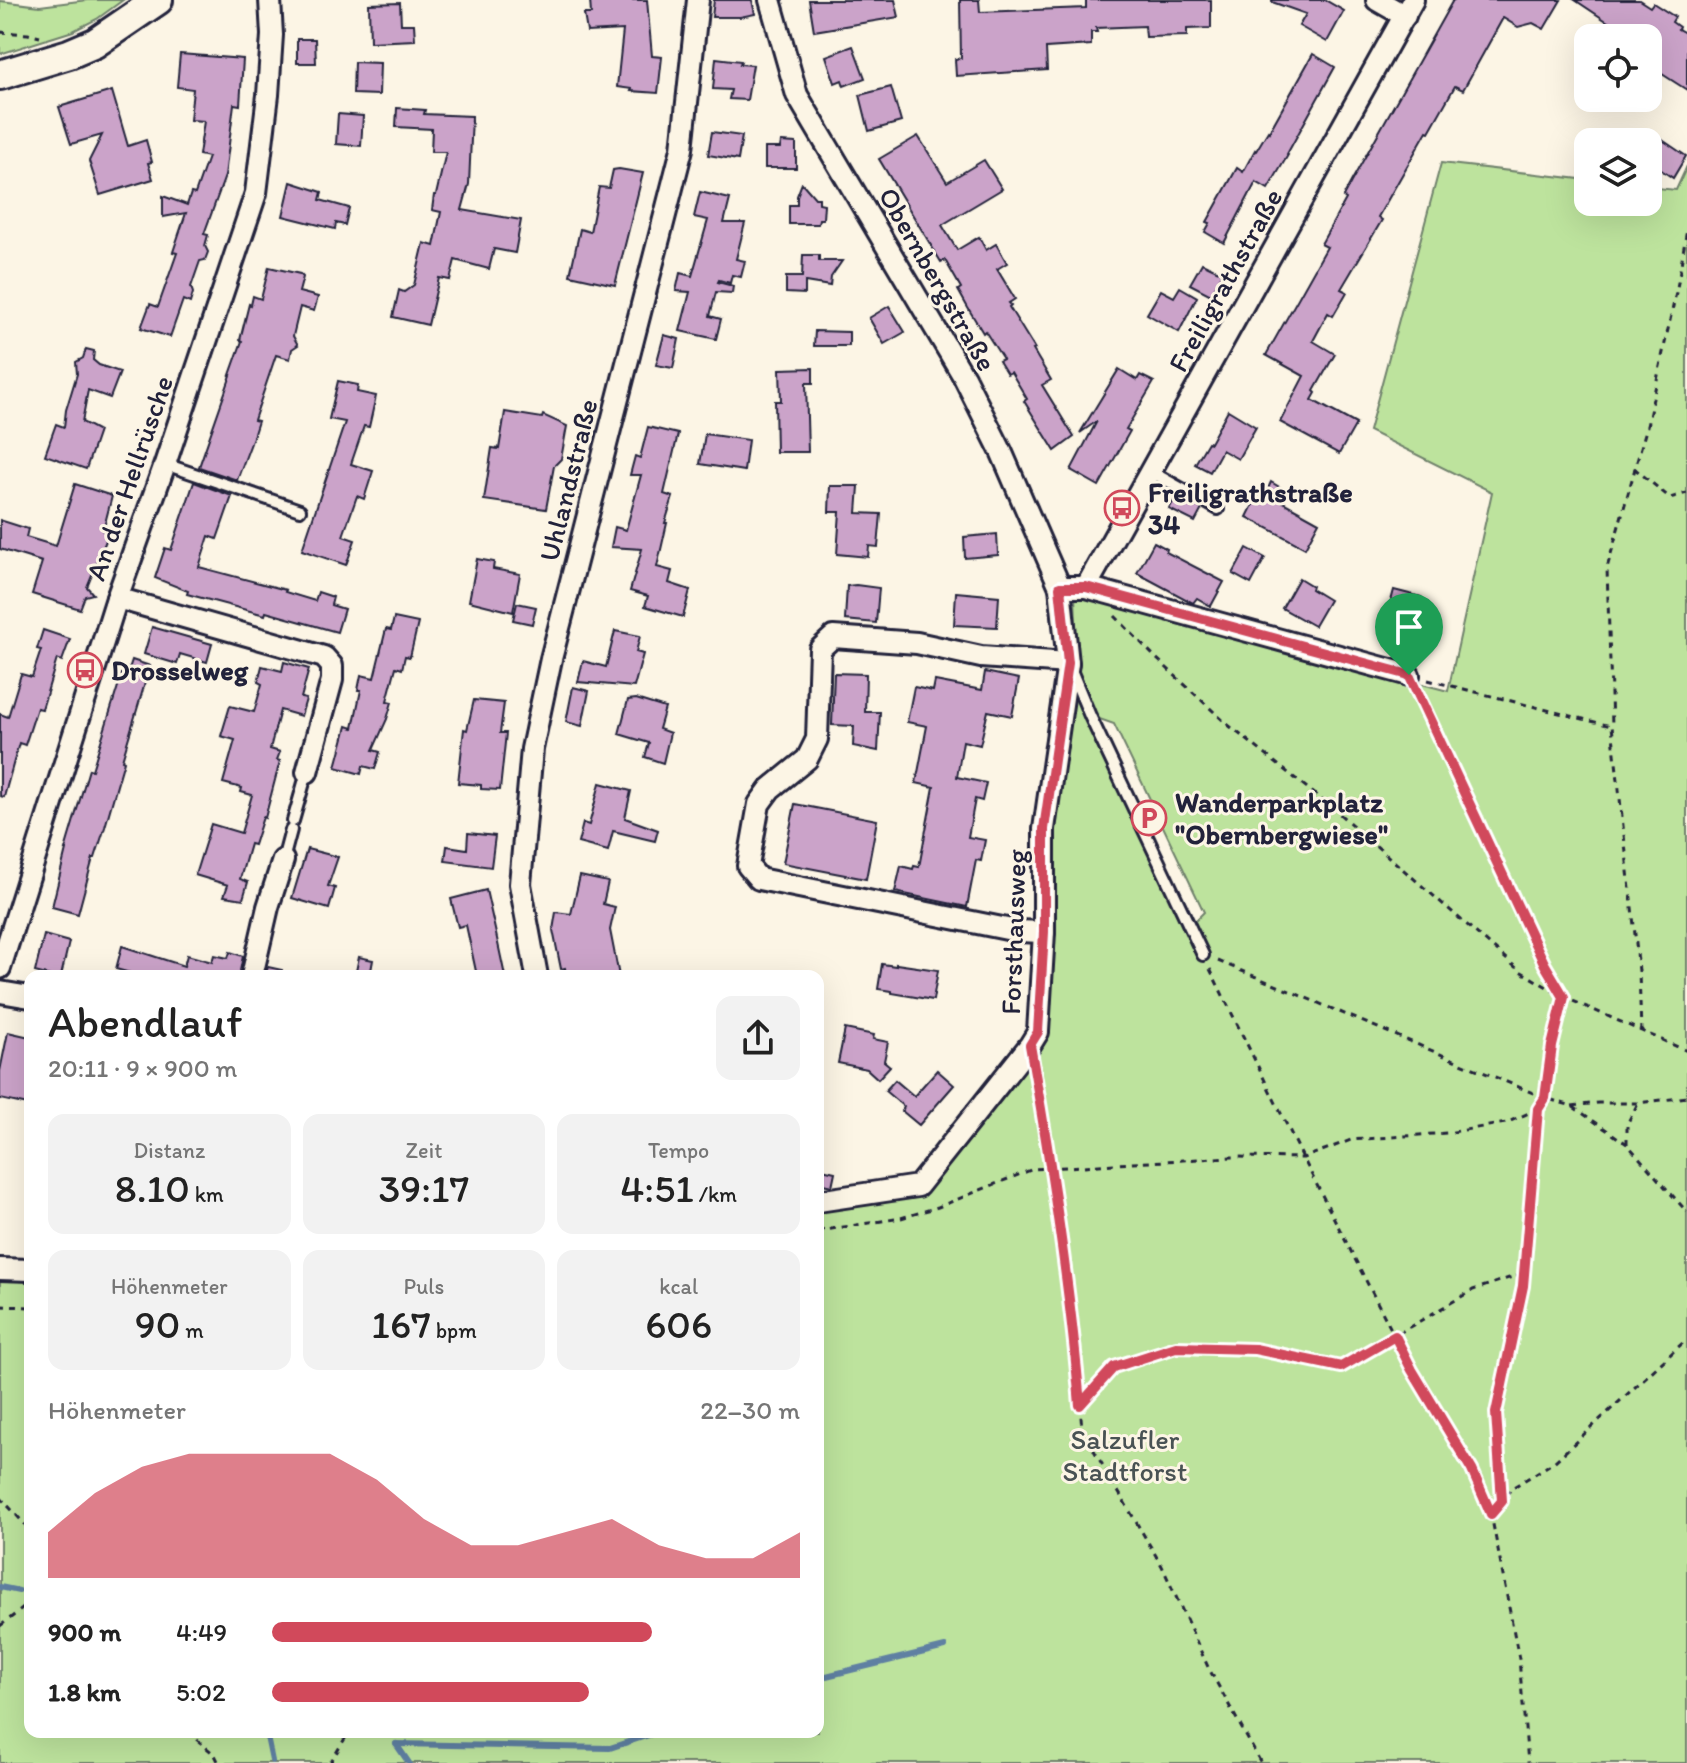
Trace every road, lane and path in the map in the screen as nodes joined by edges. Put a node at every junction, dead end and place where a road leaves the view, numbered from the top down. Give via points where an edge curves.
1 (158, 0) edge
2 (270, 0) edge
3 (698, 0) edge
4 (770, 0) edge
5 (1377, 0) edge
6 (1409, 8) edge
7 (0, 75) edge
8 (1687, 229) edge
9 (165, 464) junction
10 (1634, 468) junction
11 (1150, 471) junction
12 (1687, 493) edge
13 (1218, 509) dead end
14 (300, 510) dead end
15 (1060, 587) junction
16 (1086, 587) junction
17 (117, 598) junction
18 (1115, 617) dead end
19 (1068, 663) junction
20 (1409, 675) junction
21 (1612, 726) junction
22 (307, 772) joint
23 (283, 860) joint
24 (1044, 932) junction
25 (1203, 955) junction
26 (0, 968) edge
27 (253, 970) edge
28 (536, 970) edge
29 (0, 992) edge
30 (24, 996) edge
31 (1564, 997) junction
32 (1641, 1032) junction
33 (1030, 1045) junction
34 (1687, 1051) edge
35 (1687, 1097) edge
36 (1545, 1098) junction
37 (1638, 1103) junction
38 (1572, 1106) junction
39 (1538, 1109) junction
40 (1627, 1144) junction
41 (1303, 1158) junction
42 (1052, 1168) junction
43 (824, 1200) edge
44 (1687, 1212) edge
45 (824, 1230) edge
46 (0, 1269) edge
47 (24, 1270) edge
48 (1524, 1273) junction
49 (0, 1306) edge
50 (24, 1307) edge
51 (1395, 1336) junction
52 (1687, 1339) edge
53 (1080, 1405) junction
54 (0, 1497) edge
55 (1502, 1501) junction
56 (1491, 1514) junction
57 (24, 1523) edge
58 (24, 1608) edge
59 (0, 1626) edge
60 (195, 1738) edge
61 (345, 1738) edge
62 (219, 1763) edge
63 (330, 1763) edge
64 (1261, 1763) edge
65 (1528, 1763) edge

1 - 7 main road via 95,43
2 - 9 street, An der Hellrüsche via 268,95 256,193
3 - 28 street, Uhlandstraße via 682,149 532,749 520,884
4 - 15 street, Obernbergstraße via 797,95 964,377
5 - 6 street
6 - 11 street, Freiligrathstraße
8 - 10 path
9 - 14 lane
9 - 17 street, An der Hellrüsche
10 - 12 path via 1670,498
10 - 21 path via 1607,568
11 - 13 lane
11 - 16 street, Freiligrathstraße
15 - 16 street
15 - 19 street, Forsthausweg
16 - 20 street
17 - 22 street via 324,657 332,666 332,680
17 - 26 street, An der Hellrüsche
18 - 31 path via 1227,724 1520,971
19 - 24 street, Forsthausweg via 1044,829
19 - 24 street via 833,637 820,649 817,739 807,759 759,804 748,866 759,879
19 - 25 lane
20 - 21 path
20 - 31 path
21 - 32 path
22 - 23 lane
23 - 27 street
24 - 33 street, Forsthausweg via 1038,1032
25 - 36 path
25 - 41 path
29 - 30 street
31 - 32 path
31 - 36 path
32 - 34 path
33 - 42 path
33 - 43 street, Forsthausweg via 918,1186
35 - 37 path
36 - 38 path
36 - 39 path
37 - 38 path
37 - 40 path via 1627,1124
38 - 40 path
39 - 41 path via 1506,1123 1447,1133 1351,1140
39 - 48 path
40 - 44 path
41 - 42 path
41 - 51 path
42 - 45 path via 1033,1169 901,1218
42 - 53 path
46 - 47 street
48 - 51 path via 1473,1290
48 - 55 path via 1496,1413
49 - 50 path
51 - 53 path via 1341,1367 1255,1349 1176,1347 1114,1367
51 - 56 path via 1472,1470
52 - 55 path via 1554,1462 1512,1488
53 - 64 path via 1082,1430 1162,1566 1208,1667
54 - 57 path
55 - 56 path
56 - 65 path via 1519,1659
58 - 59 path
60 - 62 path
61 - 63 path

